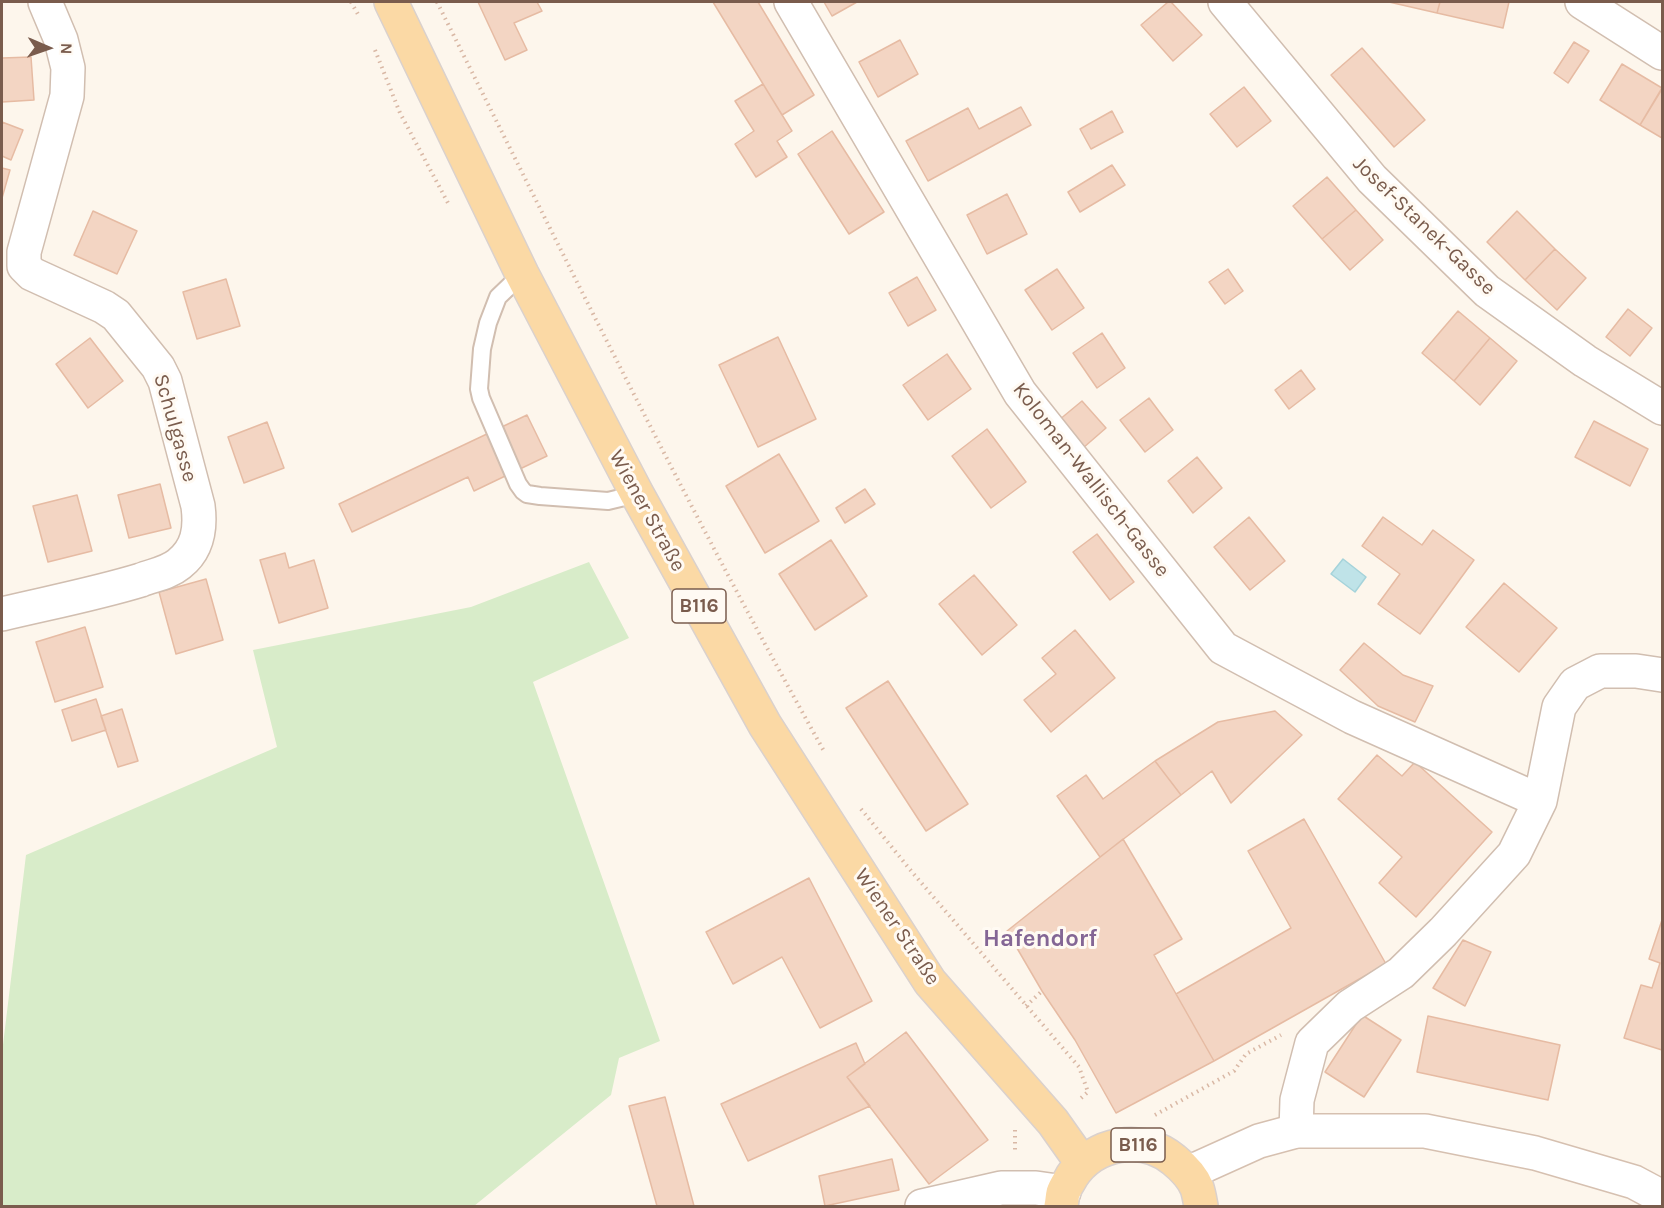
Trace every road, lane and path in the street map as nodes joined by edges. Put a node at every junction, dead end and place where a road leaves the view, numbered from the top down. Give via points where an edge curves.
1 (45, 2) edge
2 (391, 2) edge
3 (437, 2) edge
4 (791, 2) edge
5 (1225, 2) edge
6 (1582, 2) edge
7 (1662, 53) edge
8 (522, 273) junction
9 (1662, 408) edge
10 (637, 494) junction
11 (2, 614) edge
12 (1662, 675) edge
13 (829, 760) dead end
14 (1540, 801) junction
15 (860, 808) dead end
16 (1042, 991) dead end
17 (1026, 1006) junction
18 (1287, 1031) dead end
19 (1080, 1099) dead end
20 (1151, 1117) dead end
21 (1304, 1130) junction
22 (1082, 1163) junction
23 (1188, 1173) junction
24 (1662, 1197) edge
25 (1050, 1198) edge
26 (922, 1206) edge
27 (1201, 1206) edge

1 - 11 street, Schulgasse via 68,68 67,96 24,252 24,266 32,274 116,315 158,367 165,381 200,520 193,549 169,571
2 - 8 main road, Wiener Straße / B116
3 - 13 path via 623,376
4 - 14 street, Koloman-Wallisch-Gasse via 1020,393 1223,648 1352,717
5 - 9 street, Josef-Stanek-Gasse via 1372,179 1487,291 1585,361
6 - 7 street
8 - 10 main road, Wiener Straße / B116
8 - 10 lane via 498,297 488,323 480,389 518,484 527,494 540,496 608,501
10 - 22 main road, Wiener Straße / B116 via 765,725 930,982 1053,1122
12 - 14 street via 1600,671 1575,684 1559,707
14 - 21 street via 1514,854 1443,932 1401,973 1350,1006 1312,1043 1297,1100
15 - 17 path
16 - 17 path
17 - 19 path via 1079,1067 1088,1092
18 - 20 path via 1246,1054 1234,1071
21 - 23 street via 1259,1141
21 - 24 street via 1436,1133 1535,1153 1634,1182
22 - 23 main road, B116 via 1114,1146 1143,1145 1166,1153
22 - 25 main road, B116
23 - 27 main road, B116
25 - 26 street via 1001,1188

